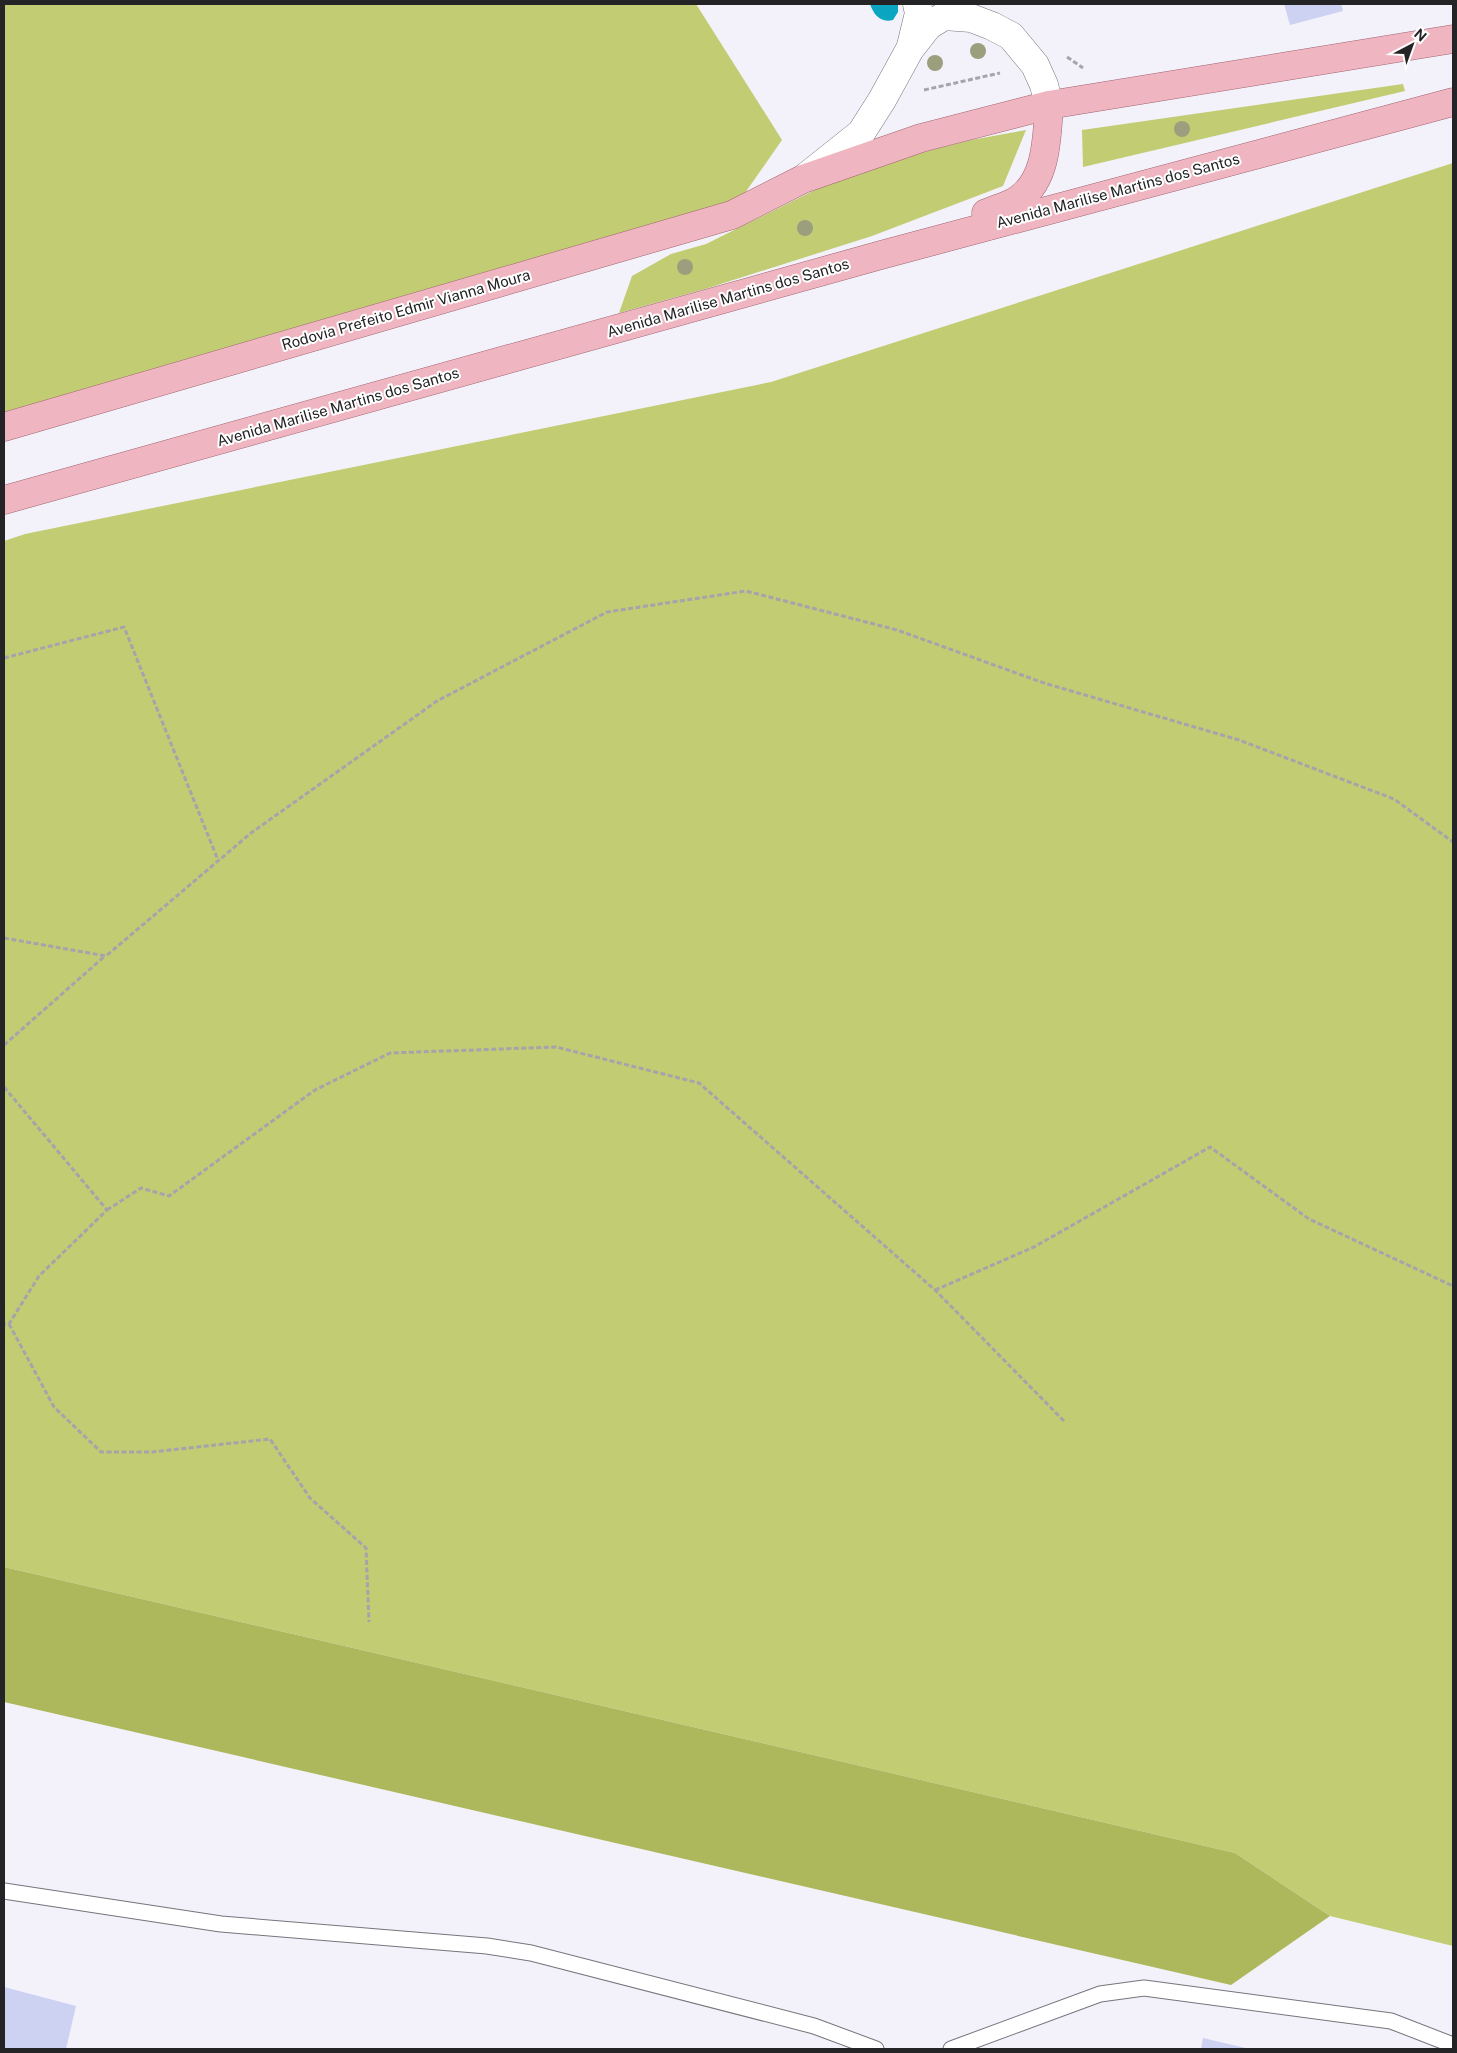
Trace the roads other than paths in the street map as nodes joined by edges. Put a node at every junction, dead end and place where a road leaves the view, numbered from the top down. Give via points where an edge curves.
1 (917, 4) edge
2 (966, 11) edge
3 (1453, 39) edge
4 (910, 49) junction
5 (1453, 102) edge
6 (1050, 105) junction
7 (803, 179) junction
8 (880, 255) junction
9 (4, 428) edge
10 (4, 500) edge
11 (4, 1891) edge
12 (1453, 2045) edge
13 (876, 2049) edge
14 (951, 2049) edge

1 - 4 street via 919,13
2 - 4 street via 944,16 928,26
2 - 6 street via 1011,36 1035,65
3 - 6 main road
4 - 7 street via 861,133
5 - 8 main road, Avenida Marilise Martins dos Santos
6 - 7 main road via 921,138
6 - 8 main road via 1047,141 1039,174 1028,190 1013,203
7 - 9 main road, Rodovia Prefeito Edmir Vianna Moura via 732,216
8 - 10 main road, Avenida Marilise Martins dos Santos
11 - 13 lane via 221,1924 487,1946 531,1953 814,2026
12 - 14 lane via 1391,2022 1144,1988 1100,1994

